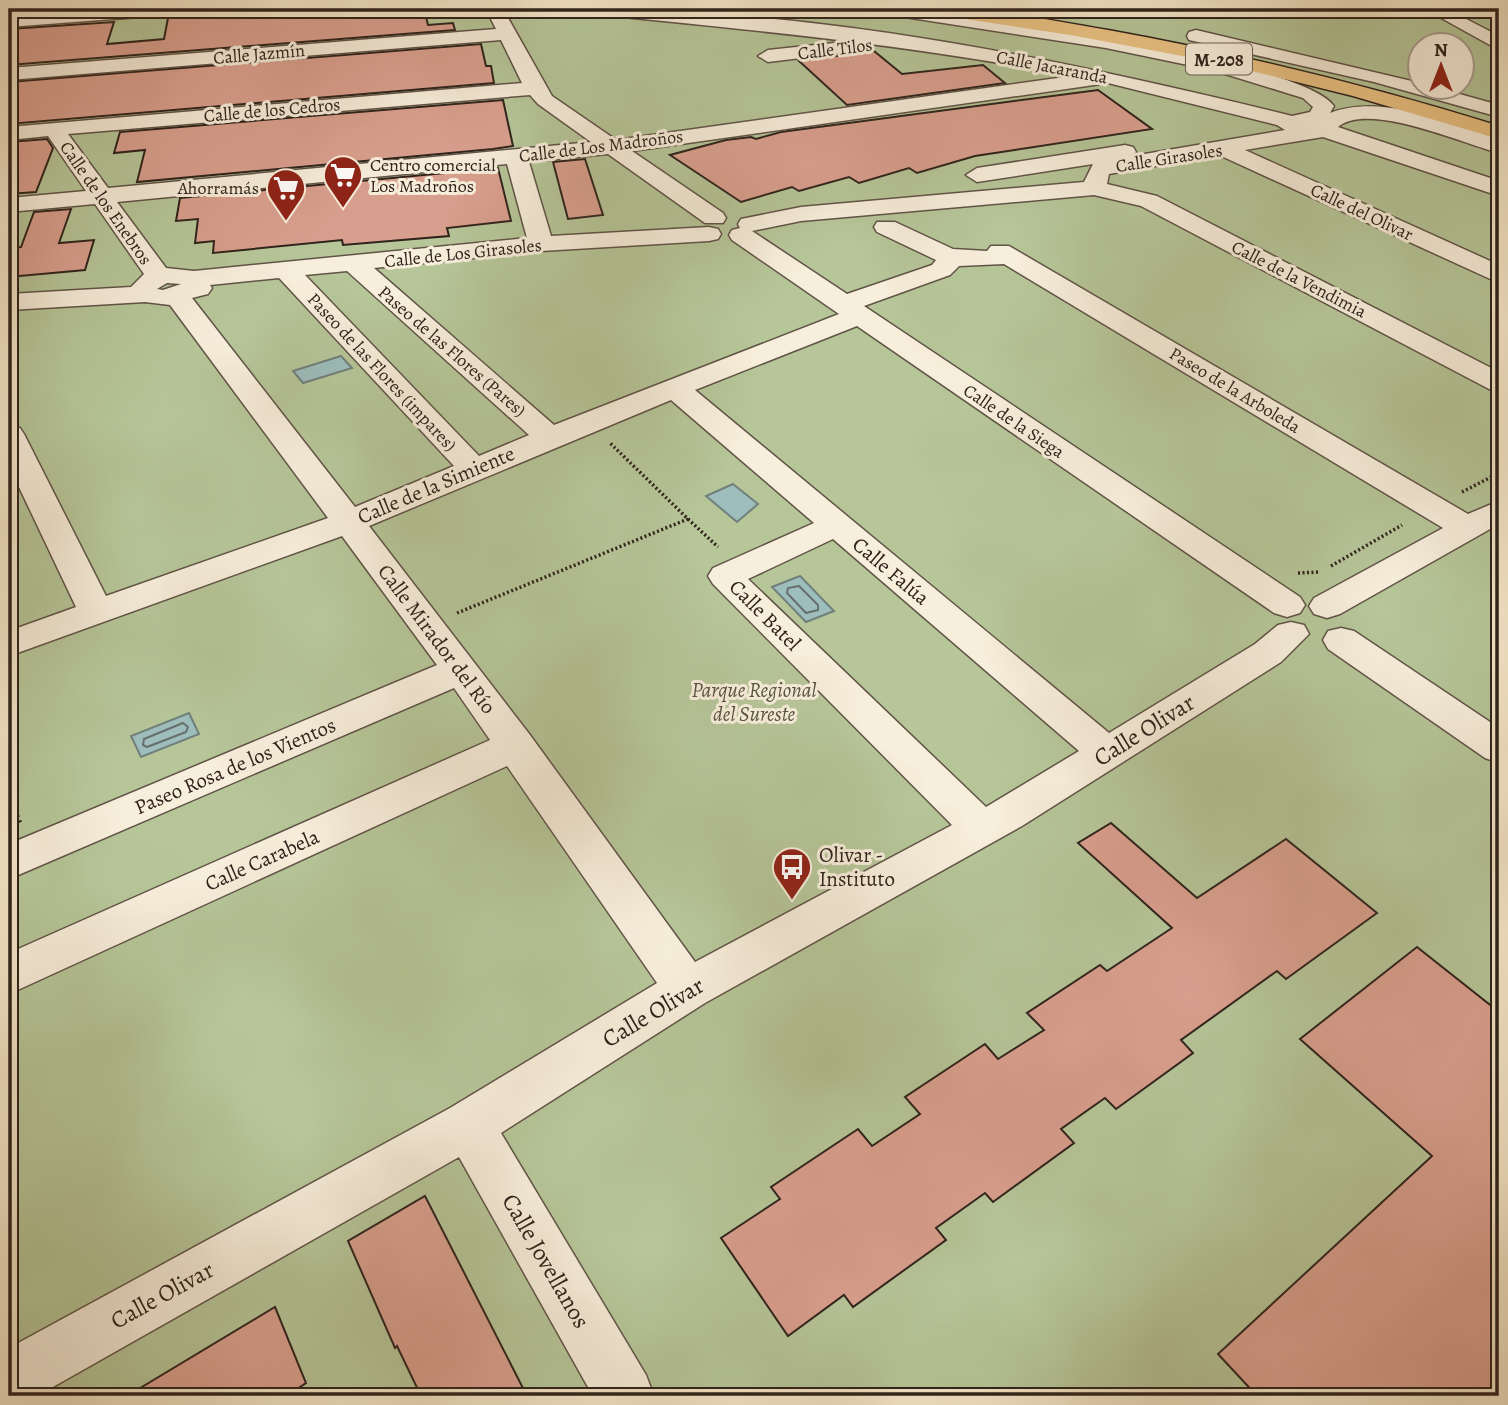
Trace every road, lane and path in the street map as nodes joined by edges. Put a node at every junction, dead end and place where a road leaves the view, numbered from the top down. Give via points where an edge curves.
1 (179, 9) edge
2 (592, 9) edge
3 (885, 9) edge
4 (933, 9) edge
5 (997, 9) edge
6 (1046, 9) edge
7 (1434, 9) edge
8 (507, 11) edge
9 (474, 12) dead end
10 (9, 22) edge
11 (510, 34) junction
12 (901, 41) junction
13 (1499, 44) edge
14 (768, 56) dead end
15 (1209, 63) junction
16 (9, 74) edge
17 (1108, 77) junction
18 (1378, 77) junction
19 (1406, 82) edge
20 (1476, 86) edge
21 (1486, 86) dead end
22 (535, 88) junction
23 (1499, 111) edge
24 (1499, 121) edge
25 (1295, 123) junction
26 (58, 128) junction
27 (1323, 130) junction
28 (9, 133) edge
29 (1499, 133) edge
30 (1499, 144) edge
31 (612, 147) junction
32 (1224, 149) junction
33 (516, 156) junction
34 (1092, 172) junction
35 (1499, 189) edge
36 (104, 196) junction
37 (9, 205) edge
38 (801, 214) junction
39 (709, 225) junction
40 (886, 228) dead end
41 (746, 230) junction
42 (541, 244) junction
43 (186, 251) dead end
44 (352, 265) junction
45 (946, 265) junction
46 (290, 275) junction
47 (1499, 275) edge
48 (165, 282) junction
49 (18, 301) edge
50 (850, 310) junction
51 (1499, 383) edge
52 (675, 388) junction
53 (589, 422) junction
54 (9, 434) edge
55 (550, 437) junction
56 (474, 469) junction
57 (1499, 473) edge
58 (21, 491) edge
59 (1433, 507) junction
60 (1499, 511) edge
61 (688, 519) junction
62 (349, 522) junction
63 (837, 525) junction
64 (1469, 529) junction
65 (1289, 568) dead end
66 (741, 569) junction
67 (1327, 606) junction
68 (96, 611) junction
69 (1289, 620) junction
70 (427, 625) junction
71 (1341, 640) junction
72 (9, 644) edge
73 (461, 670) junction
74 (516, 746) junction
75 (1499, 748) edge
76 (1108, 753) junction
77 (982, 829) junction
78 (9, 862) edge
79 (9, 974) edge
80 (688, 989) junction
81 (468, 1125) junction
82 (9, 1380) edge
83 (625, 1396) edge

1 - 10 street
2 - 12 street, Calle Jacaranda via 763,23
3 - 15 street via 1106,42
4 - 29 main road, M-208 via 1171,48 1326,83
5 - 24 main road, M-208 via 1173,38 1313,69
6 - 18 street via 1242,44
7 - 13 street
8 - 9 street
8 - 11 street
11 - 16 street, Calle Jazmín
11 - 22 street
12 - 14 street, Calle Tilos
12 - 17 street, Calle Jacaranda
15 - 25 street, Calle Girasoles via 1310,94 1324,106 1317,116
15 - 30 street via 1432,121
17 - 25 street, Calle Jacaranda
17 - 31 street, Calle de Los Madroños
18 - 19 street
18 - 23 street
20 - 21 street
22 - 26 street, Calle de los Cedros
22 - 31 street
25 - 27 street, Calle Jacaranda
25 - 34 street, Calle Girasoles
26 - 28 street, Calle de los Cedros
26 - 36 street, Calle de los Enebros via 57,134
27 - 30 street, Calle Girasoles via 1339,116 1362,113 1396,116
27 - 32 street, Calle Girasoles
27 - 35 street, Calle Jacaranda
31 - 33 street, Calle de Los Madroños
31 - 39 street
32 - 34 street, Calle Girasoles
32 - 47 street, Calle del Olivar
33 - 36 street, Calle de Los Madroños
33 - 42 street
34 - 38 street, Calle Girasoles
34 - 38 street, Calle Girasoles via 857,195
34 - 51 street, Calle de la Vendimia
36 - 37 street, Calle de Los Madroños
36 - 48 street, Calle de los Enebros
38 - 41 street, Calle Girasoles
39 - 41 street, Calle de Los Girasoles via 738,217
39 - 42 street, Calle de Los Girasoles
40 - 45 street
41 - 50 street, Calle de la Siega
42 - 44 street, Calle de Los Girasoles
43 - 48 street
44 - 46 street, Calle de Los Girasoles
44 - 48 street, Calle de Los Girasoles
44 - 55 street, Paseo de las Flores (Pares)
45 - 50 street, Calle de la Simiente
45 - 59 street, Paseo de la Arboleda via 1005,253
46 - 48 street, Calle de Los Girasoles
46 - 56 street, Paseo de las Flores (impares)
48 - 49 street, Calle de Los Girasoles
48 - 62 street, Calle Mirador del Río
50 - 52 street, Calle de la Simiente
50 - 69 street, Calle de la Siega
52 - 53 street, Calle de la Simiente
52 - 63 street, Calle Falúa
53 - 55 street, Calle de la Simiente
53 - 61 path
54 - 58 street
55 - 56 street, Calle de la Simiente
56 - 62 street, Calle de la Simiente
57 - 59 path
58 - 68 street
59 - 64 street, Paseo de la Arboleda
59 - 65 path via 1318,573
60 - 64 street
61 - 66 path
61 - 70 path
62 - 68 street, Calle de la Simiente
62 - 70 street, Calle Mirador del Río
63 - 66 street, Calle Batel
63 - 76 street, Calle Falúa
64 - 67 street
66 - 77 street, Calle Batel via 725,576
67 - 69 street via 1299,602
67 - 71 street via 1346,622 1347,634
68 - 72 street, Calle de la Simiente
69 - 71 street via 1317,644
69 - 76 street, Calle Olivar via 1268,653
70 - 73 street, Calle Mirador del Río
71 - 75 street
73 - 74 street, Calle Mirador del Río
73 - 78 street, Paseo Rosa de los Vientos
74 - 79 street, Calle Carabela
74 - 80 street, Calle Mirador del Río
76 - 77 street, Calle Olivar
77 - 80 street, Calle Olivar
80 - 81 street, Calle Olivar
81 - 82 street, Calle Olivar
81 - 83 street, Calle Jovellanos

